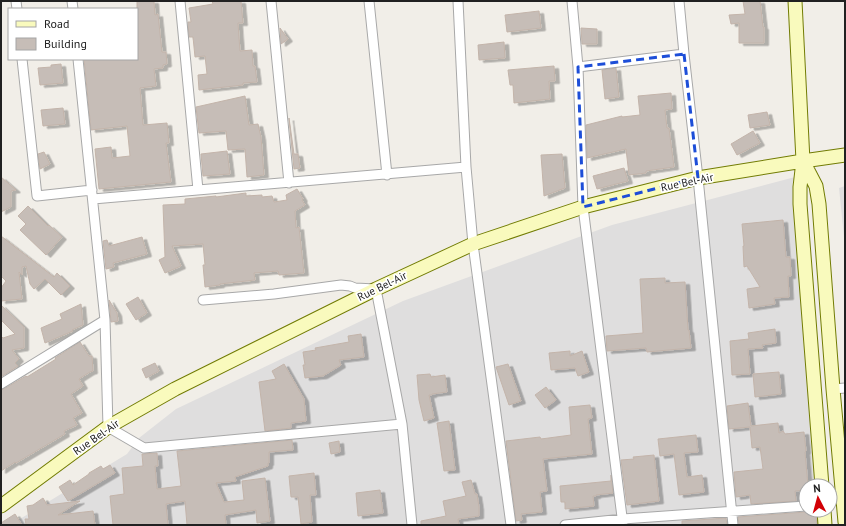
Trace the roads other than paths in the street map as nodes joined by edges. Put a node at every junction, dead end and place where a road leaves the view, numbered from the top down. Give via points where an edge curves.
1 (180, 1) edge
2 (271, 1) edge
3 (369, 1) edge
4 (458, 1) edge
5 (572, 1) edge
6 (679, 1) edge
7 (795, 1) edge
8 (684, 54) junction
9 (22, 60) edge
10 (78, 60) edge
11 (578, 67) junction
12 (845, 155) edge
13 (803, 161) junction
14 (466, 167) junction
15 (387, 175) junction
16 (698, 178) junction
17 (289, 183) junction
18 (198, 190) junction
19 (92, 194) junction
20 (584, 207) junction
21 (474, 244) junction
22 (376, 289) junction
23 (203, 300) dead end
24 (105, 320) junction
25 (1, 384) edge
26 (839, 388) edge
27 (402, 424) junction
28 (108, 427) junction
29 (821, 478) edge
30 (1, 506) edge
31 (798, 507) edge
32 (731, 511) junction
33 (623, 522) edge
34 (845, 522) edge
35 (412, 525) edge
36 (511, 525) edge
37 (565, 525) edge
38 (733, 525) edge

1 - 18 street
2 - 17 street
3 - 15 street
4 - 14 street
5 - 11 street
6 - 8 street
7 - 13 main road
8 - 11 street
8 - 16 street
9 - 19 street via 36,196
10 - 19 street
11 - 20 street
12 - 13 main road, Rue Bel-Air
13 - 16 main road, Rue Bel-Air
13 - 26 main road via 816,186 819,204
13 - 29 main road via 800,204
14 - 15 street
14 - 21 street
15 - 17 street
16 - 20 main road, Rue Bel-Air
16 - 32 street
17 - 18 street
18 - 19 street
19 - 24 street
20 - 21 main road, Rue Bel-Air
20 - 33 street
21 - 22 main road, Rue Bel-Air
21 - 36 street
22 - 23 street via 341,285
22 - 27 street
22 - 28 main road, Rue Bel-Air via 175,389
24 - 25 street
24 - 28 street
26 - 34 main road
27 - 28 street via 144,448
27 - 35 street
28 - 30 main road, Rue Bel-Air
31 - 32 street
32 - 33 street
32 - 38 street
33 - 37 street

